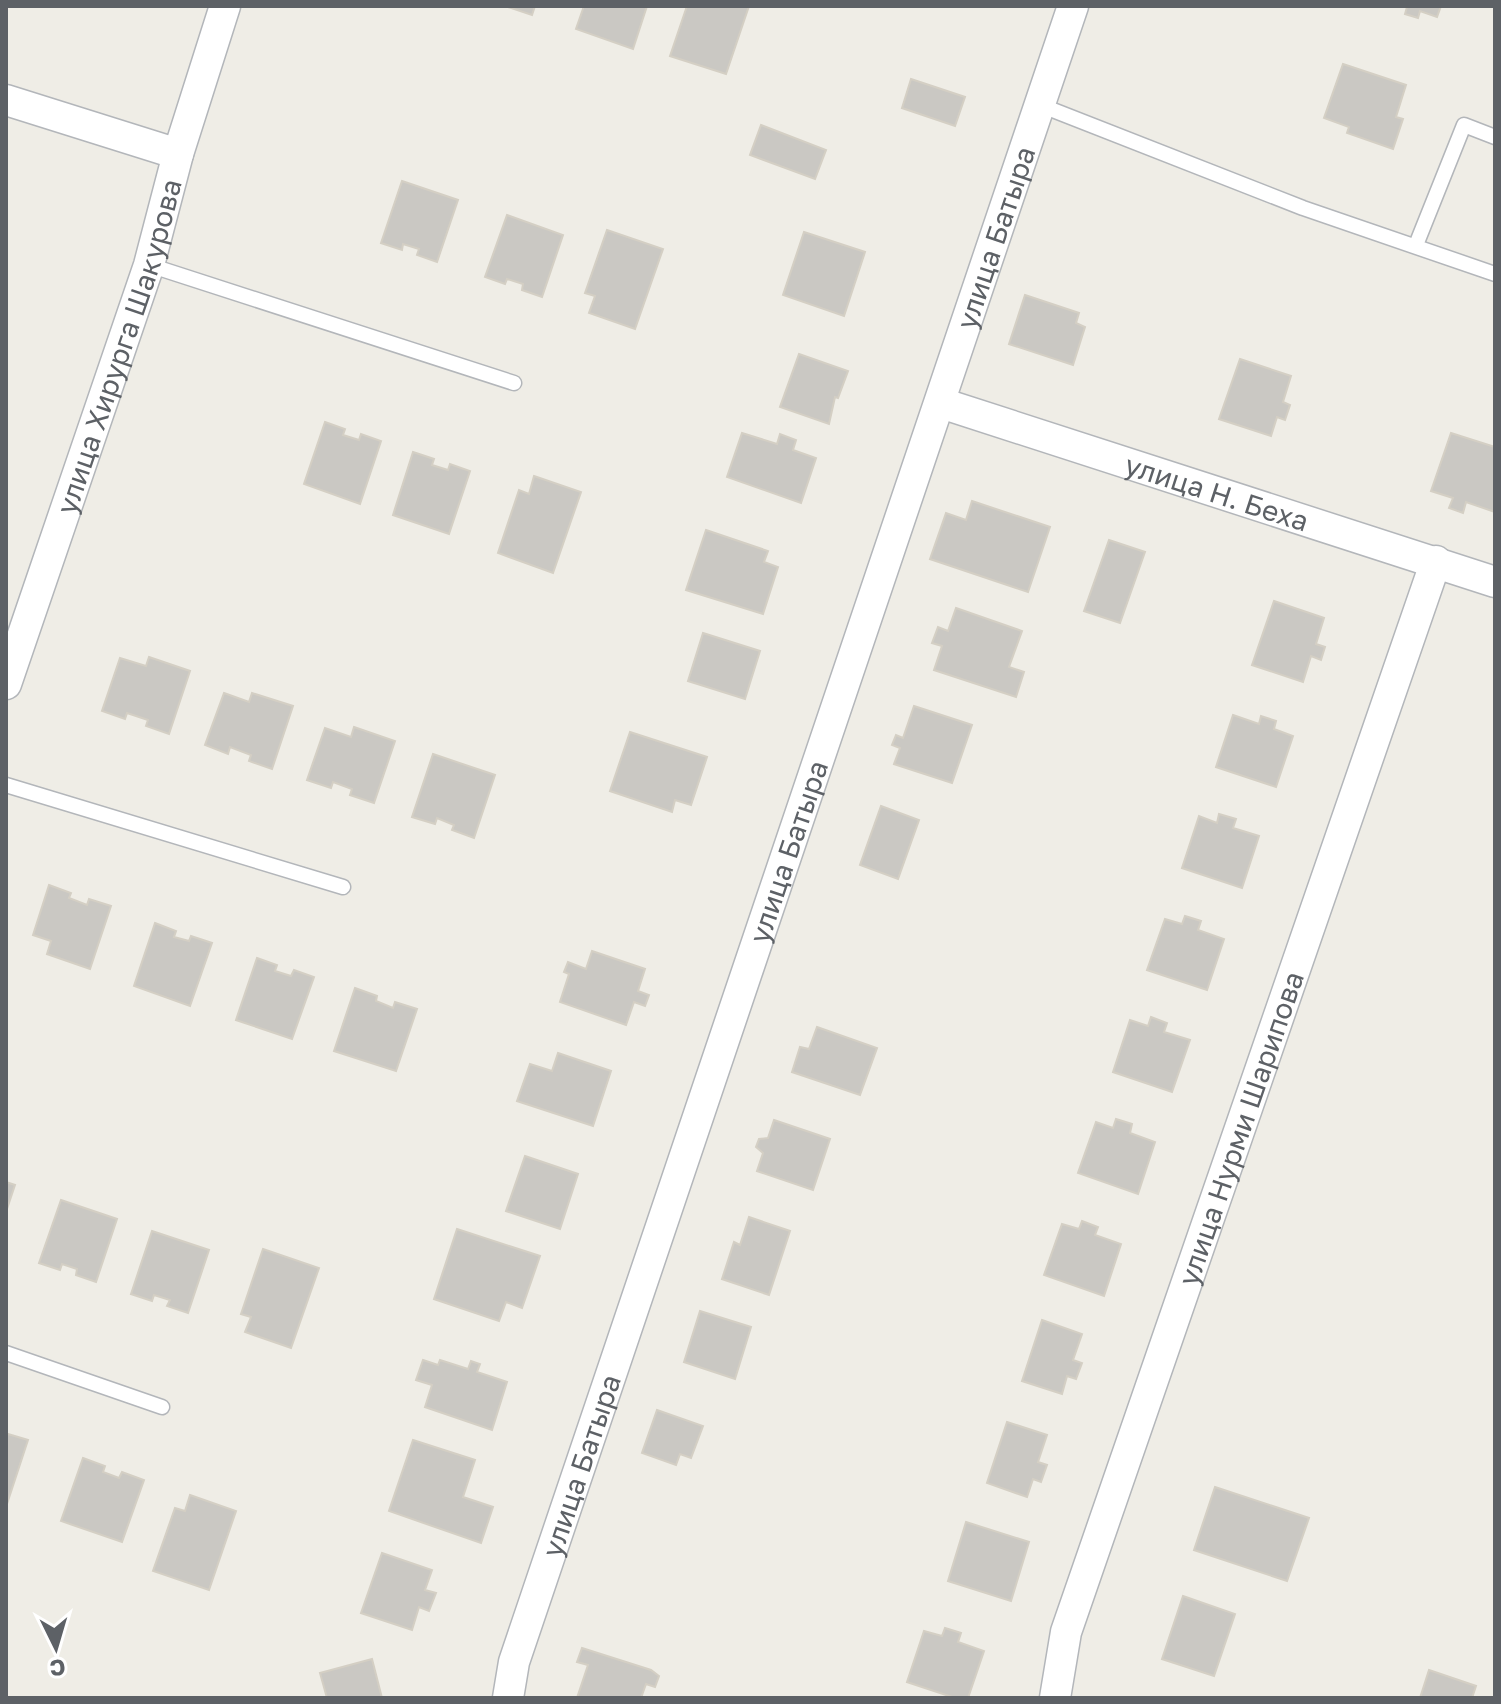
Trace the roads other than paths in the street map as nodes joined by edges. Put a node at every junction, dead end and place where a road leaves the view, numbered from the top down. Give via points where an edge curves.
1 (225, 6) edge
2 (1073, 6) edge
3 (6, 100) edge
4 (1040, 105) junction
5 (1495, 137) edge
6 (178, 154) junction
7 (1416, 245) junction
8 (149, 265) junction
9 (1495, 274) edge
10 (514, 383) dead end
11 (941, 403) junction
12 (1436, 561) junction
13 (1495, 582) edge
14 (6, 684) edge
15 (6, 785) edge
16 (343, 887) dead end
17 (6, 1353) edge
18 (162, 1407) dead end
19 (508, 1698) edge
20 (1055, 1698) edge

1 - 6 street, улица Хирурга Шакурова
2 - 4 street, улица Батыра
3 - 6 street
4 - 7 lane via 1303,208
4 - 11 street, улица Батыра
5 - 7 lane via 1464,125
6 - 8 street, улица Хирурга Шакурова
7 - 9 lane
8 - 10 lane
8 - 14 street, улица Хирурга Шакурова
11 - 12 street, улица Н. Беха
11 - 19 street, улица Батыра via 514,1662
12 - 13 street, улица Н. Беха
12 - 20 street, улица Нурми Шарипова via 1066,1632
15 - 16 lane
17 - 18 lane

